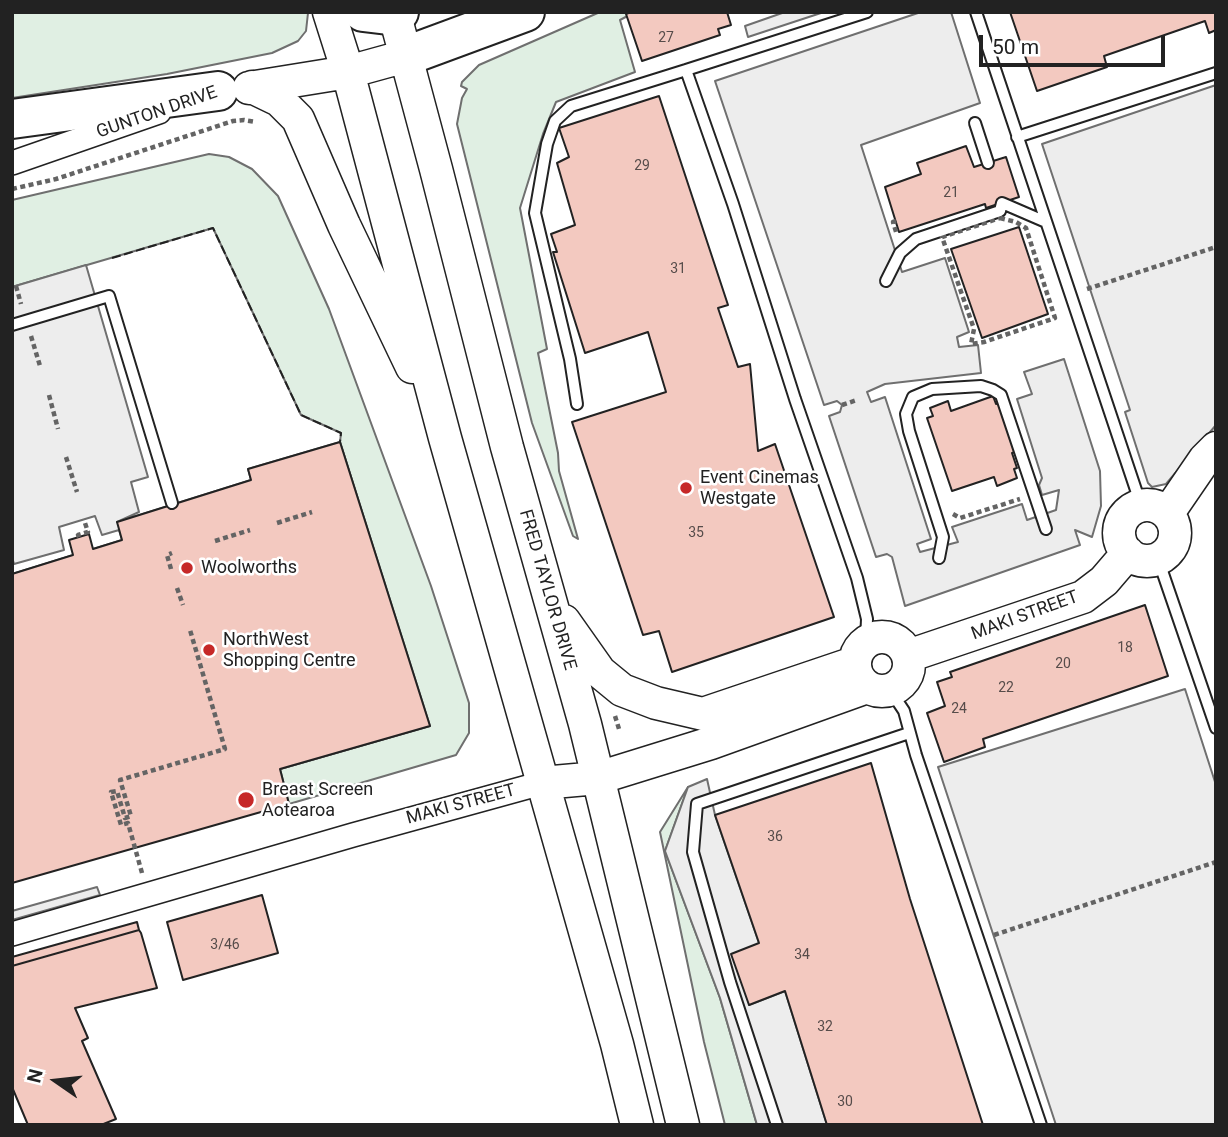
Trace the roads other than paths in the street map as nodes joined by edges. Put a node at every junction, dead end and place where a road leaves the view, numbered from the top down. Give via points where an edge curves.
1 (329, 12) edge
2 (525, 12) edge
3 (867, 12) edge
4 (976, 12) edge
5 (387, 13) edge
6 (406, 56) junction
7 (686, 70) junction
8 (348, 72) junction
9 (1216, 73) edge
10 (235, 89) junction
11 (12, 118) edge
12 (975, 123) dead end
13 (1017, 137) junction
14 (12, 163) edge
15 (988, 163) dead end
16 (1046, 222) junction
17 (886, 281) dead end
18 (12, 325) edge
19 (577, 404) dead end
20 (445, 438) junction
21 (1216, 448) edge
22 (172, 503) dead end
23 (1155, 509) junction
24 (1046, 529) dead end
25 (1143, 556) junction
26 (939, 558) dead end
27 (552, 603) junction
28 (908, 656) junction
29 (869, 670) junction
30 (1216, 728) edge
31 (909, 733) junction
32 (598, 778) junction
33 (542, 783) junction
34 (12, 934) edge
35 (637, 1125) edge
36 (683, 1125) edge
37 (777, 1125) edge
38 (1041, 1125) edge

1 - 8 main road
2 - 6 highway
3 - 7 lane
4 - 13 lane
5 - 6 main road, FRED TAYLOR DRIVE
6 - 8 main road, GUNTON DRIVE
6 - 27 main road, FRED TAYLOR DRIVE
7 - 19 lane via 571,106 555,121 547,144 535,213
7 - 29 lane via 857,578 867,619
8 - 10 main road, GUNTON DRIVE
8 - 20 main road
9 - 13 lane
10 - 11 highway
10 - 14 street, GUNTON DRIVE
10 - 20 main road via 279,100 298,120
12 - 15 lane
13 - 16 lane
16 - 17 lane via 1002,203 1000,211 916,239 900,253
16 - 23 lane
18 - 22 lane via 109,296
20 - 33 main road
21 - 23 main road
23 - 25 main road via 1174,523 1174,541 1165,554
23 - 25 main road via 1127,513 1120,529 1120,538
24 - 26 lane via 1001,395 981,386 932,389 913,397 906,414 943,537
25 - 28 main road, MAKI STREET via 1083,597
25 - 30 lane
27 - 29 main road via 600,672 622,690 677,709 703,714
27 - 32 main road, FRED TAYLOR DRIVE
28 - 29 main road via 909,670 897,687
28 - 29 main road via 891,638 882,636
29 - 31 lane via 904,711
29 - 32 main road, MAKI STREET via 711,743
31 - 37 lane via 697,804 693,852
31 - 38 lane
32 - 33 main road, MAKI STREET
32 - 36 main road, FRED TAYLOR DRIVE
33 - 34 street, MAKI STREET
33 - 35 main road

